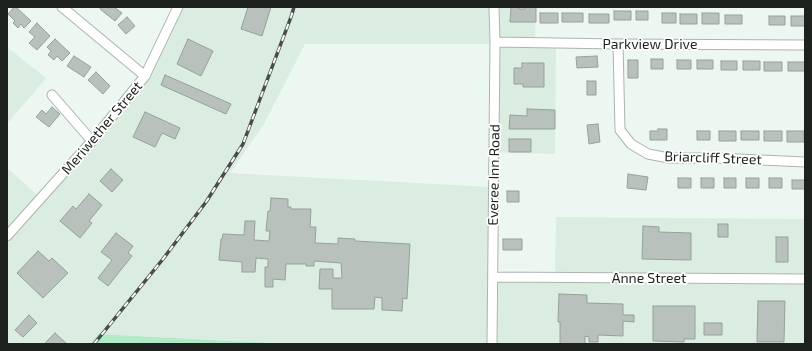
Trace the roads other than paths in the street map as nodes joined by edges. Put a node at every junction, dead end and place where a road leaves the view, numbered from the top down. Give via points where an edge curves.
1 (62, 7) edge
2 (178, 7) edge
3 (494, 7) edge
4 (495, 42) junction
5 (618, 44) junction
6 (805, 45) edge
7 (145, 76) junction
8 (52, 96) dead end
9 (92, 141) junction
10 (805, 162) edge
11 (7, 236) edge
12 (492, 278) junction
13 (805, 279) edge
14 (492, 344) edge

1 - 7 street
2 - 7 street, Meriwether Street
3 - 4 street, Everee Inn Road
4 - 5 street, Parkview Drive
4 - 12 street, Everee Inn Road
5 - 6 street, Parkview Drive
5 - 10 street, Briarcliff Street via 620,130 631,144 648,154 669,158
7 - 9 street, Meriwether Street
8 - 9 street
9 - 11 street, Meriwether Street
12 - 13 street, Anne Street
12 - 14 street, Everee Inn Road

